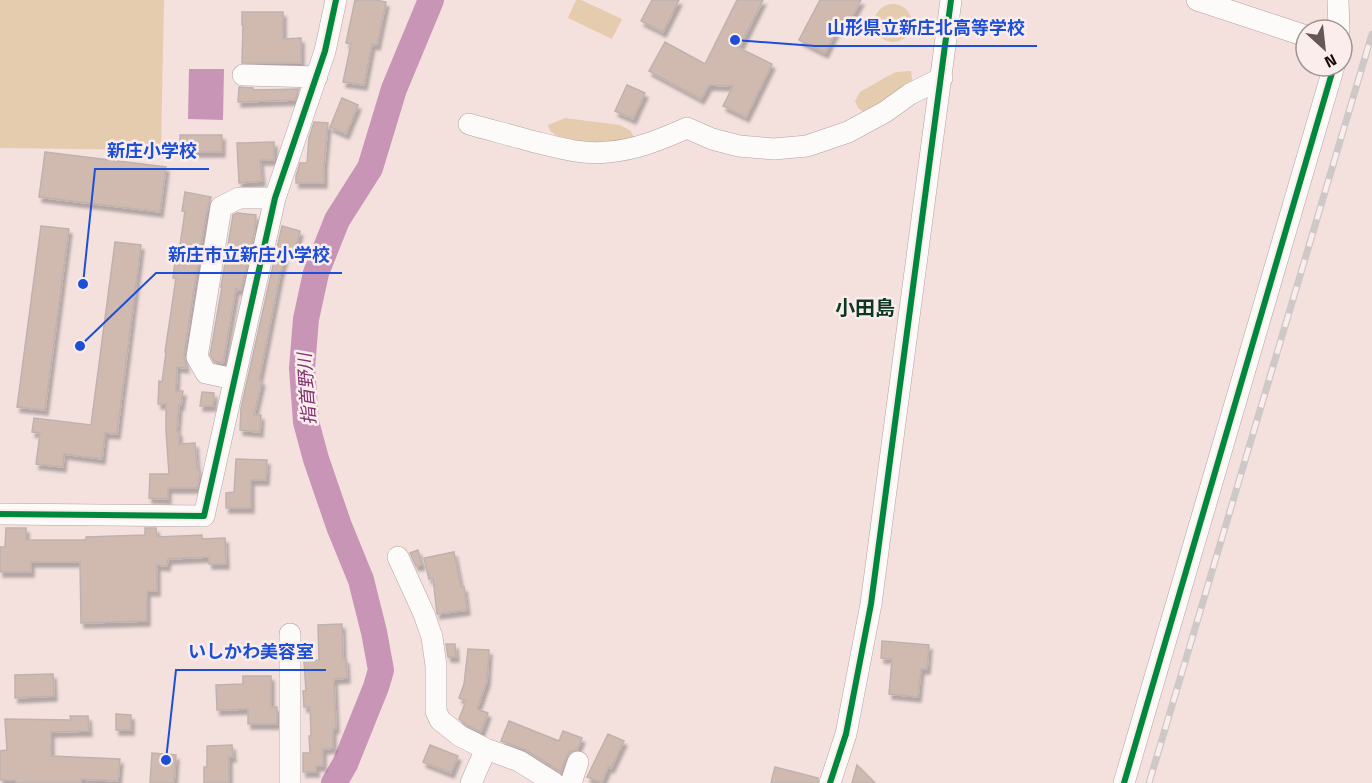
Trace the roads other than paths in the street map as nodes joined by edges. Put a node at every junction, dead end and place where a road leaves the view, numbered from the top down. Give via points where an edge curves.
1 (336, 0) edge
2 (951, 0) edge
3 (1197, 0) edge
4 (1338, 0) edge
5 (1339, 18) edge
6 (1294, 32) edge
7 (243, 75) dead end
8 (317, 76) junction
9 (942, 78) junction
10 (1330, 78) edge
11 (469, 124) dead end
12 (275, 198) junction
13 (234, 379) junction
14 (0, 514) edge
15 (398, 557) dead end
16 (290, 634) dead end
17 (486, 749) junction
18 (578, 762) dead end
19 (291, 783) edge
20 (471, 783) edge
21 (554, 783) edge
22 (571, 783) edge
23 (830, 783) edge
24 (1124, 783) edge

1 - 8 street
2 - 9 street
3 - 6 street
4 - 5 street
7 - 8 street
8 - 12 street
9 - 11 street via 848,132 807,146 739,146 687,128 637,147 584,152
9 - 23 street via 872,604 846,734
10 - 24 street
12 - 13 street
12 - 13 street via 239,198 221,207 197,357 206,373
13 - 14 street via 204,516
15 - 17 street via 432,637 436,711 440,720
16 - 19 street
17 - 20 street
17 - 21 street via 519,761
18 - 22 street

